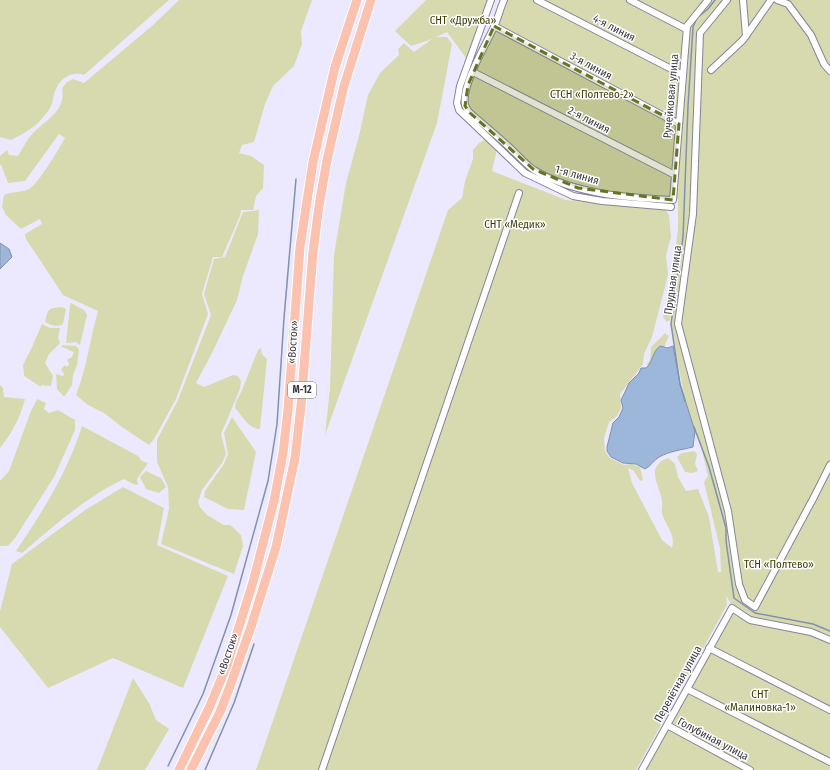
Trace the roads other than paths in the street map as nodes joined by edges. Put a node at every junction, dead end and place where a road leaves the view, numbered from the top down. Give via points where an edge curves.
1 (356, 0) edge
2 (372, 0) edge
3 (491, 0) edge
4 (504, 0) edge
5 (537, 0) edge
6 (630, 0) edge
7 (708, 0) edge
8 (727, 0) edge
9 (743, 0) edge
10 (771, 0) edge
11 (777, 0) edge
12 (789, 3) edge
13 (494, 26) junction
14 (686, 29) junction
15 (746, 36) junction
16 (711, 70) dead end
17 (830, 71) edge
18 (473, 72) junction
19 (683, 74) junction
20 (679, 124) junction
21 (675, 175) junction
22 (519, 193) dead end
23 (673, 200) joint
24 (671, 207) dead end
25 (830, 465) edge
26 (830, 640) edge
27 (709, 648) junction
28 (687, 689) junction
29 (830, 710) edge
30 (666, 726) junction
31 (830, 762) edge
32 (643, 769) edge
33 (179, 770) edge
34 (191, 770) edge
35 (322, 770) edge
36 (750, 770) edge

1 - 33 highway, «Восток» / М-12 via 335,66 313,162 300,247 288,410 274,501 253,582 227,665
2 - 34 highway, «Восток» / М-12 via 344,86 327,160 313,252 301,406 294,458 276,547 229,689
3 - 24 street via 460,86 457,103 459,110 525,173 573,196 602,202
4 - 13 street
5 - 19 street, 4-я линия
6 - 14 street
7 - 14 street
8 - 25 street, Прудная улица via 700,33 693,214 678,324 728,511 739,584 745,600 755,607
9 - 15 street
10 - 15 street
11 - 12 street
12 - 17 street via 811,35 824,64
13 - 18 street
13 - 20 street, 3-я линия
14 - 19 street, Ручейковая улица
15 - 16 street
18 - 21 street, 2-я линия
18 - 23 street, 1-я линия via 465,96 465,106 533,169 578,188 636,198
19 - 20 street, Ручейковая улица
20 - 21 street, Ручейковая улица
21 - 23 street, Ручейковая улица
22 - 35 street
26 - 27 street, Перелётная улица via 811,632 750,620 732,608
27 - 28 street, Перелётная улица
27 - 29 street
28 - 30 street, Перелётная улица
28 - 31 street
30 - 32 street, Перелётная улица
30 - 36 street, Голубиная улица

